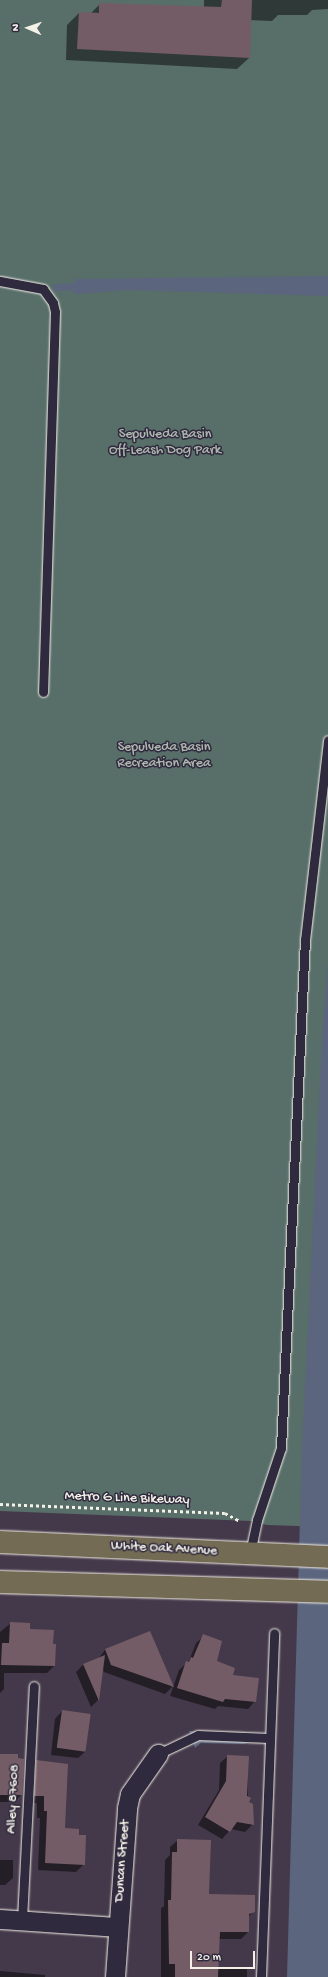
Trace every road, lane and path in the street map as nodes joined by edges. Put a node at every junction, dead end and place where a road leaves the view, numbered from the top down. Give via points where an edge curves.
1 (0, 281) edge
2 (43, 692) dead end
3 (328, 740) edge
4 (0, 1504) edge
5 (244, 1525) dead end
6 (0, 1542) edge
7 (260, 1554) junction
8 (328, 1557) edge
9 (0, 1582) edge
10 (328, 1592) edge
11 (274, 1633) dead end
12 (34, 1686) dead end
13 (269, 1738) junction
14 (158, 1754) joint
15 (0, 1920) edge
16 (22, 1920) junction
17 (117, 1927) junction
18 (115, 1977) edge
19 (261, 1977) edge

1 - 2 lane via 43,289 53,303 55,312
3 - 7 lane via 305,940 281,1448 257,1520
4 - 5 path, Metro G Line Bikeway via 225,1513 231,1514
6 - 7 main road, White Oak Avenue
7 - 8 main road, White Oak Avenue
9 - 10 main road
11 - 13 lane
12 - 16 lane, Alley 87608
13 - 14 lane via 198,1735
13 - 19 lane
14 - 17 street, Duncan Street via 130,1794
15 - 16 street
16 - 17 street
17 - 18 street, Duncan Street

